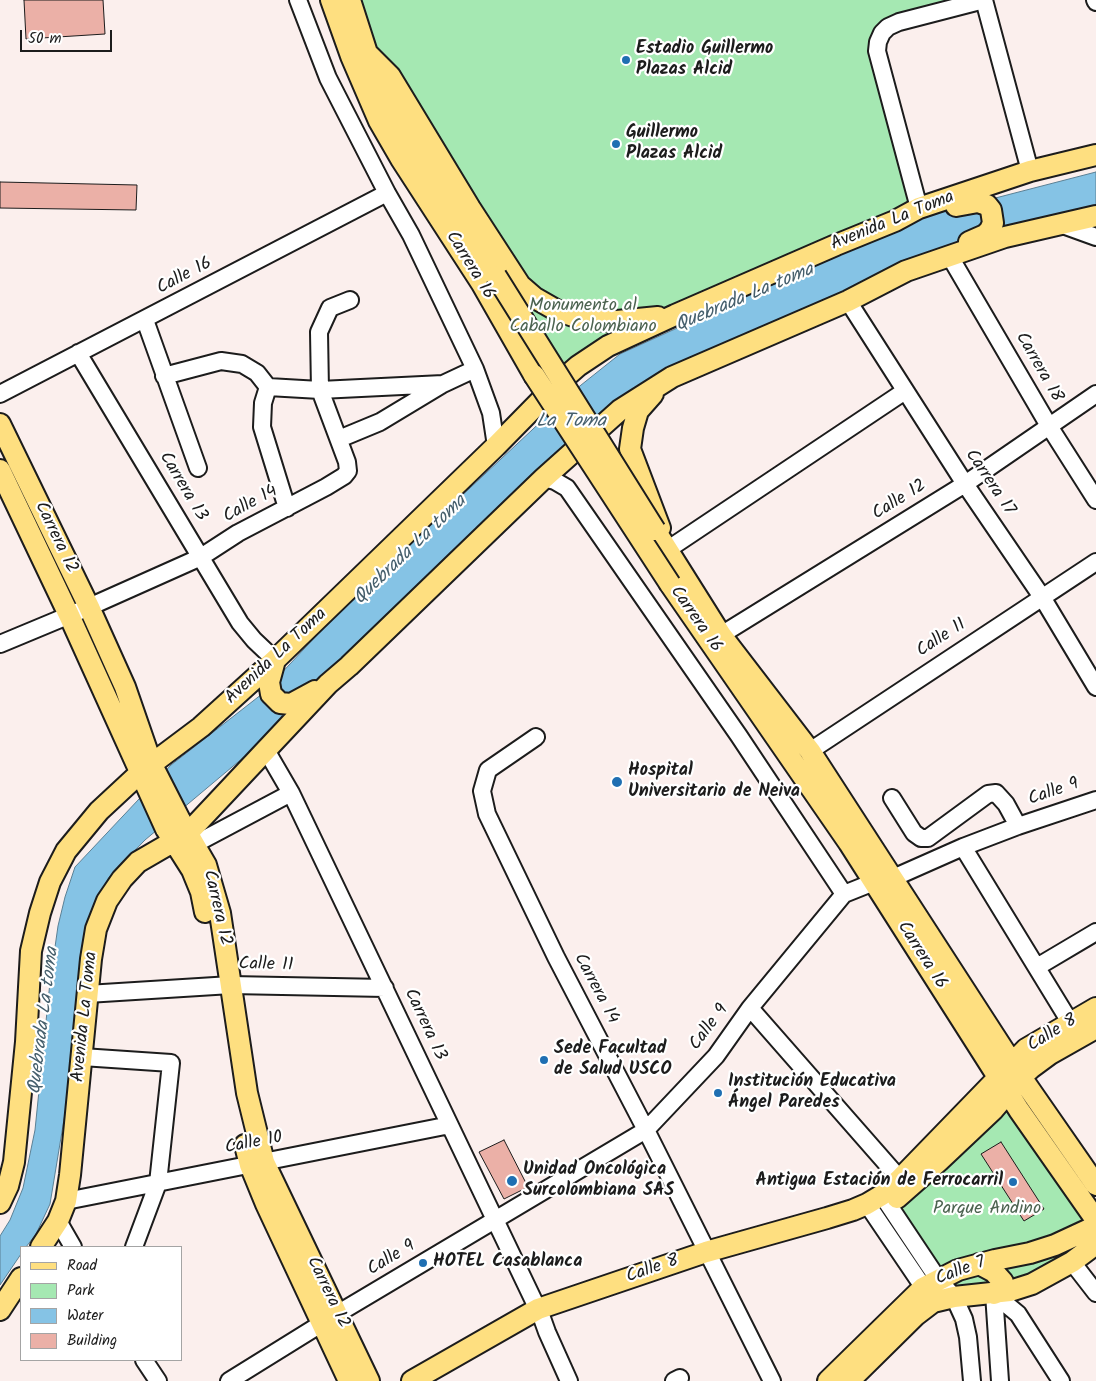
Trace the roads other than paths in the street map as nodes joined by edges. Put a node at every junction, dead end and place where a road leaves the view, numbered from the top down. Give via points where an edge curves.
1 (298, 0) edge
2 (331, 0) edge
3 (350, 0) edge
4 (984, 0) edge
5 (367, 53) junction
6 (1096, 155) edge
7 (1030, 171) junction
8 (387, 193) junction
9 (919, 208) junction
10 (1096, 216) edge
11 (895, 221) junction
12 (1060, 224) junction
13 (1096, 237) edge
14 (949, 255) junction
15 (906, 271) junction
16 (489, 280) junction
17 (350, 300) dead end
18 (848, 300) junction
19 (675, 315) junction
20 (145, 320) junction
21 (78, 353) junction
22 (475, 369) junction
23 (164, 376) junction
24 (672, 377) junction
25 (443, 384) junction
26 (268, 387) junction
27 (320, 390) junction
28 (905, 391) junction
29 (0, 394) edge
30 (1096, 394) edge
31 (0, 424) edge
32 (1049, 426) junction
33 (339, 439) junction
34 (496, 446) junction
35 (198, 468) dead end
36 (0, 470) edge
37 (544, 478) junction
38 (965, 484) junction
39 (1096, 500) edge
40 (287, 508) junction
41 (667, 548) junction
42 (202, 557) junction
43 (1096, 562) edge
44 (1042, 597) junction
45 (89, 607) junction
46 (69, 615) junction
47 (721, 634) junction
48 (0, 644) edge
49 (275, 660) junction
50 (328, 684) junction
51 (1096, 687) edge
52 (536, 737) dead end
53 (266, 750) junction
54 (810, 751) junction
55 (149, 772) junction
56 (291, 793) junction
57 (892, 798) dead end
58 (1096, 800) edge
59 (1018, 826) junction
60 (180, 834) junction
61 (964, 848) junction
62 (884, 880) junction
63 (844, 894) junction
64 (1096, 932) edge
65 (1037, 967) junction
66 (225, 986) junction
67 (385, 988) junction
68 (88, 994) junction
69 (750, 1008) junction
70 (1096, 1008) edge
71 (1070, 1022) junction
72 (1096, 1028) edge
73 (82, 1057) junction
74 (1010, 1077) junction
75 (450, 1125) junction
76 (646, 1130) junction
77 (257, 1164) junction
78 (158, 1183) junction
79 (904, 1184) junction
80 (1096, 1184) edge
81 (66, 1201) junction
82 (0, 1203) edge
83 (878, 1205) junction
84 (1096, 1220) edge
85 (58, 1221) junction
86 (496, 1221) junction
87 (1096, 1226) edge
88 (1096, 1244) edge
89 (42, 1246) edge
90 (73, 1246) edge
91 (134, 1246) edge
92 (709, 1257) junction
93 (1072, 1262) junction
94 (979, 1264) junction
95 (20, 1280) edge
96 (931, 1289) junction
97 (1096, 1293) edge
98 (994, 1294) junction
99 (954, 1297) junction
100 (0, 1310) edge
101 (540, 1314) junction
102 (329, 1319) junction
103 (145, 1361) edge
104 (158, 1381) edge
105 (229, 1381) edge
106 (349, 1381) edge
107 (369, 1381) edge
108 (412, 1381) edge
109 (436, 1381) edge
110 (569, 1381) edge
111 (580, 1381) edge
112 (772, 1381) edge
113 (828, 1381) edge
114 (849, 1381) edge
115 (972, 1381) edge
116 (1000, 1381) edge
117 (1061, 1381) edge

1 - 8 street via 328,78
2 - 16 main road, Carrera 16 via 350,56 400,159
3 - 5 main road, Carrera 16
4 - 7 street
4 - 9 street via 899,22 888,27 878,42 877,51
5 - 16 main road, Carrera 16 via 414,150
5 - 19 main road via 390,76 520,285 556,310 595,320
6 - 7 main road, Avenida La Toma
7 - 9 main road, Avenida La Toma
8 - 20 street, Calle 16
8 - 22 street
9 - 11 main road, Avenida La Toma
10 - 12 main road, Avenida La Toma
11 - 15 main road via 978,202 987,206 992,217 990,230 984,235
11 - 19 main road, Avenida La Toma
12 - 13 street
12 - 14 main road, Avenida La Toma
14 - 15 main road, Avenida La Toma
14 - 32 street, Carrera 18
15 - 18 main road, Avenida La Toma
16 - 41 main road, Carrera 16, bridge
16 - 62 main road, Carrera 16, bridge via 534,375 670,584
17 - 27 street via 330,308 319,332
18 - 24 main road, Avenida La Toma
18 - 28 street, Carrera 17
19 - 34 main road, Avenida La Toma via 608,346 578,366
20 - 21 street, Calle 16
20 - 23 street
21 - 29 street, Calle 16
21 - 42 street, Carrera 13
22 - 25 street
22 - 34 street via 491,413
23 - 26 street via 222,361 242,364 257,373
23 - 35 street
24 - 37 main road, Avenida La Toma via 620,410
24 - 41 main road via 638,411 630,449
25 - 27 street
25 - 33 street via 380,422
26 - 27 street
26 - 40 street via 263,403 262,427
27 - 33 street
28 - 38 street, Carrera 17
28 - 41 street
30 - 32 street, Calle 12
31 - 45 main road, Carrera 12
32 - 38 street, Calle 12
32 - 39 street, Carrera 18
33 - 40 street, Calle 14 via 348,471
34 - 49 main road, Avenida La Toma
36 - 46 main road, Carrera 12
37 - 50 main road, Avenida La Toma
37 - 63 street via 567,488
38 - 44 street, Carrera 17
38 - 47 street, Calle 12
40 - 42 street, Calle 14 via 238,533
41 - 47 main road, Carrera 16
42 - 45 street, Calle 14
42 - 49 street, Carrera 13 via 240,622
43 - 44 street, Calle 11
44 - 51 street, Carrera 17
44 - 54 street, Calle 11
45 - 46 street, Calle 14
45 - 55 main road, Carrera 12 via 125,687
46 - 48 street, Calle 14
46 - 55 main road, Carrera 12
47 - 54 main road, Carrera 16
49 - 50 main road via 269,682 270,694 280,703 290,704
49 - 55 main road, Avenida La Toma
50 - 53 main road, Avenida La Toma
52 - 76 street, Carrera 14 via 488,770 482,791 487,814 556,957
53 - 56 street, Carrera 13
53 - 60 main road, Avenida La Toma
54 - 62 main road, Carrera 16
55 - 60 main road, Carrera 12
55 - 82 main road, Avenida La Toma via 88,822 66,851 50,882 31,952 14,1162
56 - 60 street
56 - 67 street, Carrera 13
57 - 59 street via 914,833 921,838 928,838 988,794 996,793
58 - 59 street, Calle 9
59 - 61 street, Calle 9
60 - 66 main road, Carrera 12 via 201,892
60 - 68 main road, Avenida La Toma via 138,862 107,901 96,929
61 - 62 street, Calle 9
61 - 65 street
62 - 63 street, Calle 9
62 - 74 main road, Carrera 16
63 - 69 street, Calle 9
64 - 65 street
65 - 71 street
66 - 67 street, Calle 11
66 - 68 street, Calle 11
66 - 77 main road, Carrera 12 via 247,1093
67 - 75 street, Carrera 13
68 - 73 main road, Avenida La Toma
69 - 76 street, Calle 9 via 716,1056
69 - 79 street
70 - 71 main road, Calle 8
71 - 74 main road, Calle 8 via 1026,1049
72 - 74 main road, Calle 8
73 - 78 street via 171,1063
73 - 81 main road, Avenida La Toma
74 - 79 main road, Calle 8
74 - 80 main road, Carrera 16
74 - 84 main road, Carrera 16
75 - 77 street, Calle 10
75 - 86 street, Carrera 13
76 - 86 street, Calle 9
76 - 92 street, Carrera 14
77 - 78 street, Calle 10
77 - 102 main road, Carrera 12
78 - 81 street, Calle 10
78 - 91 street
79 - 83 main road, Calle 8
81 - 85 main road, Avenida La Toma
83 - 92 main road, Calle 8
83 - 96 street
85 - 89 main road, Avenida La Toma
85 - 90 street
86 - 101 street, Carrera 13
86 - 102 street, Calle 9
87 - 94 main road, Calle 7 via 1055,1245
88 - 93 main road, Calle 7
92 - 101 main road, Calle 8
92 - 112 street, Carrera 14
93 - 97 street
93 - 98 main road, Calle 7 via 1032,1284
94 - 96 main road, Calle 7 via 958,1270
94 - 98 main road via 994,1272 1003,1282 1002,1291
95 - 100 main road
96 - 99 main road, Calle 7
96 - 113 main road, Calle 7
96 - 114 main road, Calle 7 via 916,1314
98 - 99 main road, Calle 7
98 - 116 street
98 - 117 street via 1018,1314
99 - 115 street via 968,1337
101 - 108 main road, Calle 8
101 - 109 main road, Calle 8
101 - 110 street, Carrera 13
101 - 111 street, Carrera 13 via 555,1326
102 - 105 street, Calle 9
102 - 106 main road, Carrera 12
102 - 107 main road, Carrera 12
103 - 104 street

